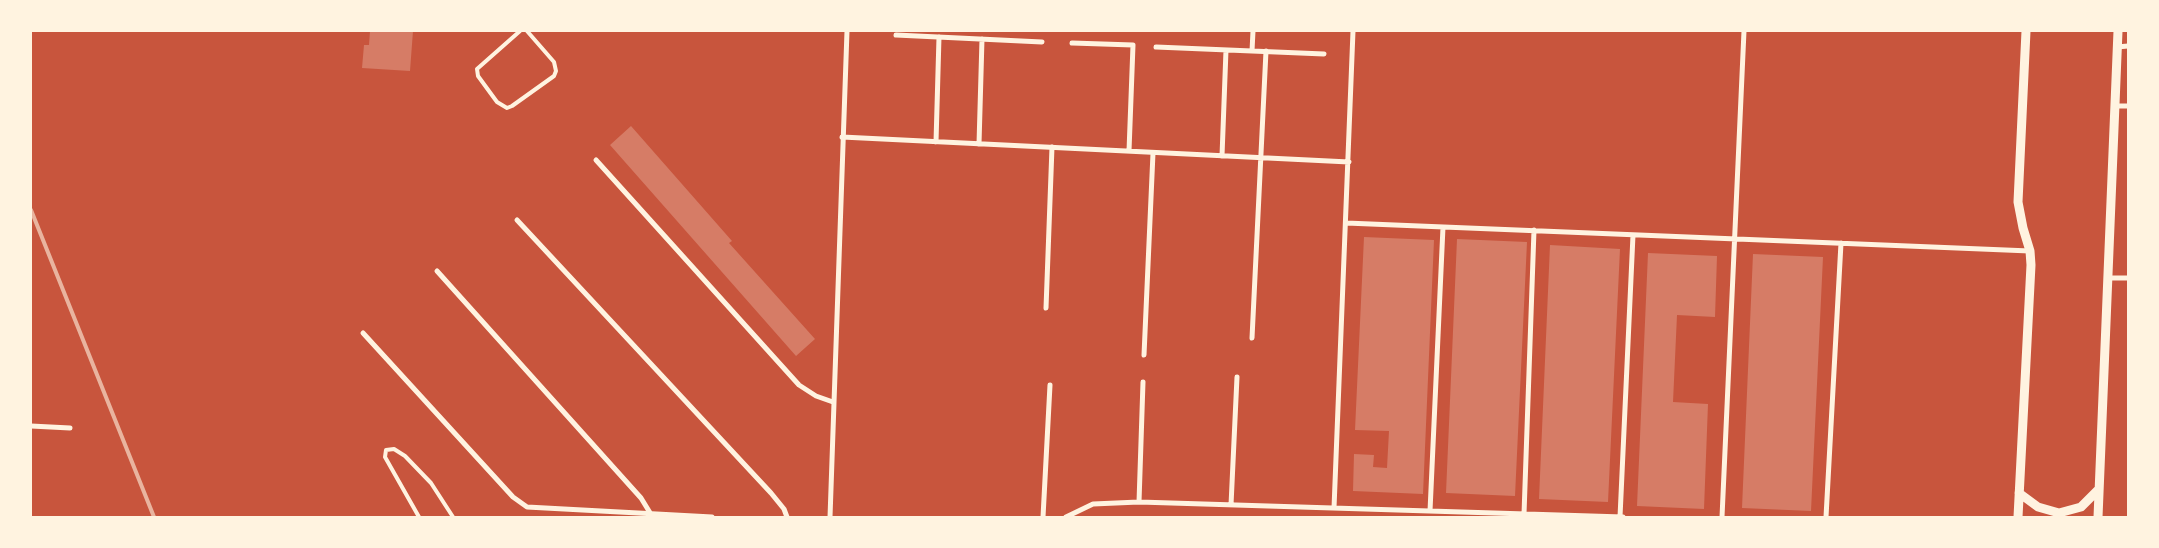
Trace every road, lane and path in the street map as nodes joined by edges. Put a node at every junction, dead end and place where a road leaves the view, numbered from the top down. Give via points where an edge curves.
1 (520, 31) edge
2 (527, 31) edge
3 (847, 31) edge
4 (1253, 31) edge
5 (1353, 31) edge
6 (1744, 31) edge
7 (2026, 31) edge
8 (2118, 31) edge
9 (896, 35) dead end
10 (939, 37) junction
11 (982, 39) junction
12 (1042, 42) dead end
13 (1072, 43) dead end
14 (2128, 46) edge
15 (1156, 47) dead end
16 (2117, 47) junction
17 (1226, 50) junction
18 (1252, 51) junction
19 (1266, 51) junction
20 (1324, 54) dead end
21 (2115, 106) junction
22 (2128, 106) edge
23 (842, 137) junction
24 (936, 142) junction
25 (979, 144) junction
26 (1052, 148) junction
27 (1129, 151) junction
28 (1153, 152) junction
29 (1222, 156) junction
30 (1261, 158) junction
31 (596, 160) dead end
32 (1349, 162) junction
33 (517, 220) dead end
34 (1346, 223) junction
35 (1443, 227) junction
36 (1534, 230) junction
37 (1633, 235) junction
38 (1735, 239) junction
39 (1841, 243) junction
40 (2030, 251) junction
41 (437, 271) dead end
42 (2108, 278) junction
43 (2128, 278) edge
44 (1046, 308) dead end
45 (363, 333) dead end
46 (1252, 338) dead end
47 (1144, 355) dead end
48 (1237, 377) dead end
49 (1143, 382) dead end
50 (1050, 386) dead end
51 (833, 402) junction
52 (31, 426) edge
53 (70, 428) dead end
54 (2099, 489) junction
55 (2019, 493) junction
56 (1139, 502) junction
57 (1231, 504) junction
58 (1334, 508) junction
59 (1430, 511) junction
60 (1524, 514) junction
61 (652, 516) edge
62 (419, 517) edge
63 (453, 517) edge
64 (712, 517) edge
65 (787, 517) edge
66 (830, 517) edge
67 (1043, 517) edge
68 (1066, 517) edge
69 (1622, 517) edge
70 (1722, 517) edge
71 (1826, 517) edge
72 (2018, 517) edge
73 (2098, 517) edge

1 - 2 lane via 477,69 478,76 497,102 507,108 554,76 556,71 554,62
3 - 23 street
4 - 18 street
5 - 32 street
6 - 38 street
7 - 40 street via 2018,202
8 - 16 street
9 - 10 street
10 - 11 street
10 - 24 street
11 - 12 street
11 - 25 street
13 - 27 street via 1133,45
14 - 16 street
15 - 17 street
16 - 21 street
17 - 18 street
17 - 29 street
18 - 19 street
19 - 20 street
19 - 30 street
21 - 22 street
21 - 42 street
23 - 24 street
23 - 51 street
24 - 25 street
25 - 26 street
26 - 27 street
26 - 44 street
27 - 28 street
28 - 29 street
28 - 47 street
29 - 30 street
30 - 32 street
30 - 46 street
31 - 51 street via 799,385
32 - 34 street
33 - 65 street via 771,493
34 - 35 street
34 - 58 street
35 - 36 street
35 - 59 street
36 - 37 street
36 - 60 street
37 - 38 street
37 - 69 street
38 - 39 street
38 - 70 street
39 - 40 street
39 - 71 street
40 - 55 street
41 - 61 street via 642,498
42 - 43 street
42 - 54 street
45 - 61 street via 514,498 527,507
48 - 57 street
49 - 56 street
50 - 67 street
51 - 66 street
52 - 53 street
54 - 55 street via 2080,507 2059,513 2038,507
54 - 73 street
55 - 72 street
56 - 57 street
56 - 68 street via 1094,504
57 - 58 street
58 - 59 street
59 - 60 street
60 - 69 street
61 - 64 street
62 - 63 lane via 384,457 386,450 394,449 405,456 434,488

